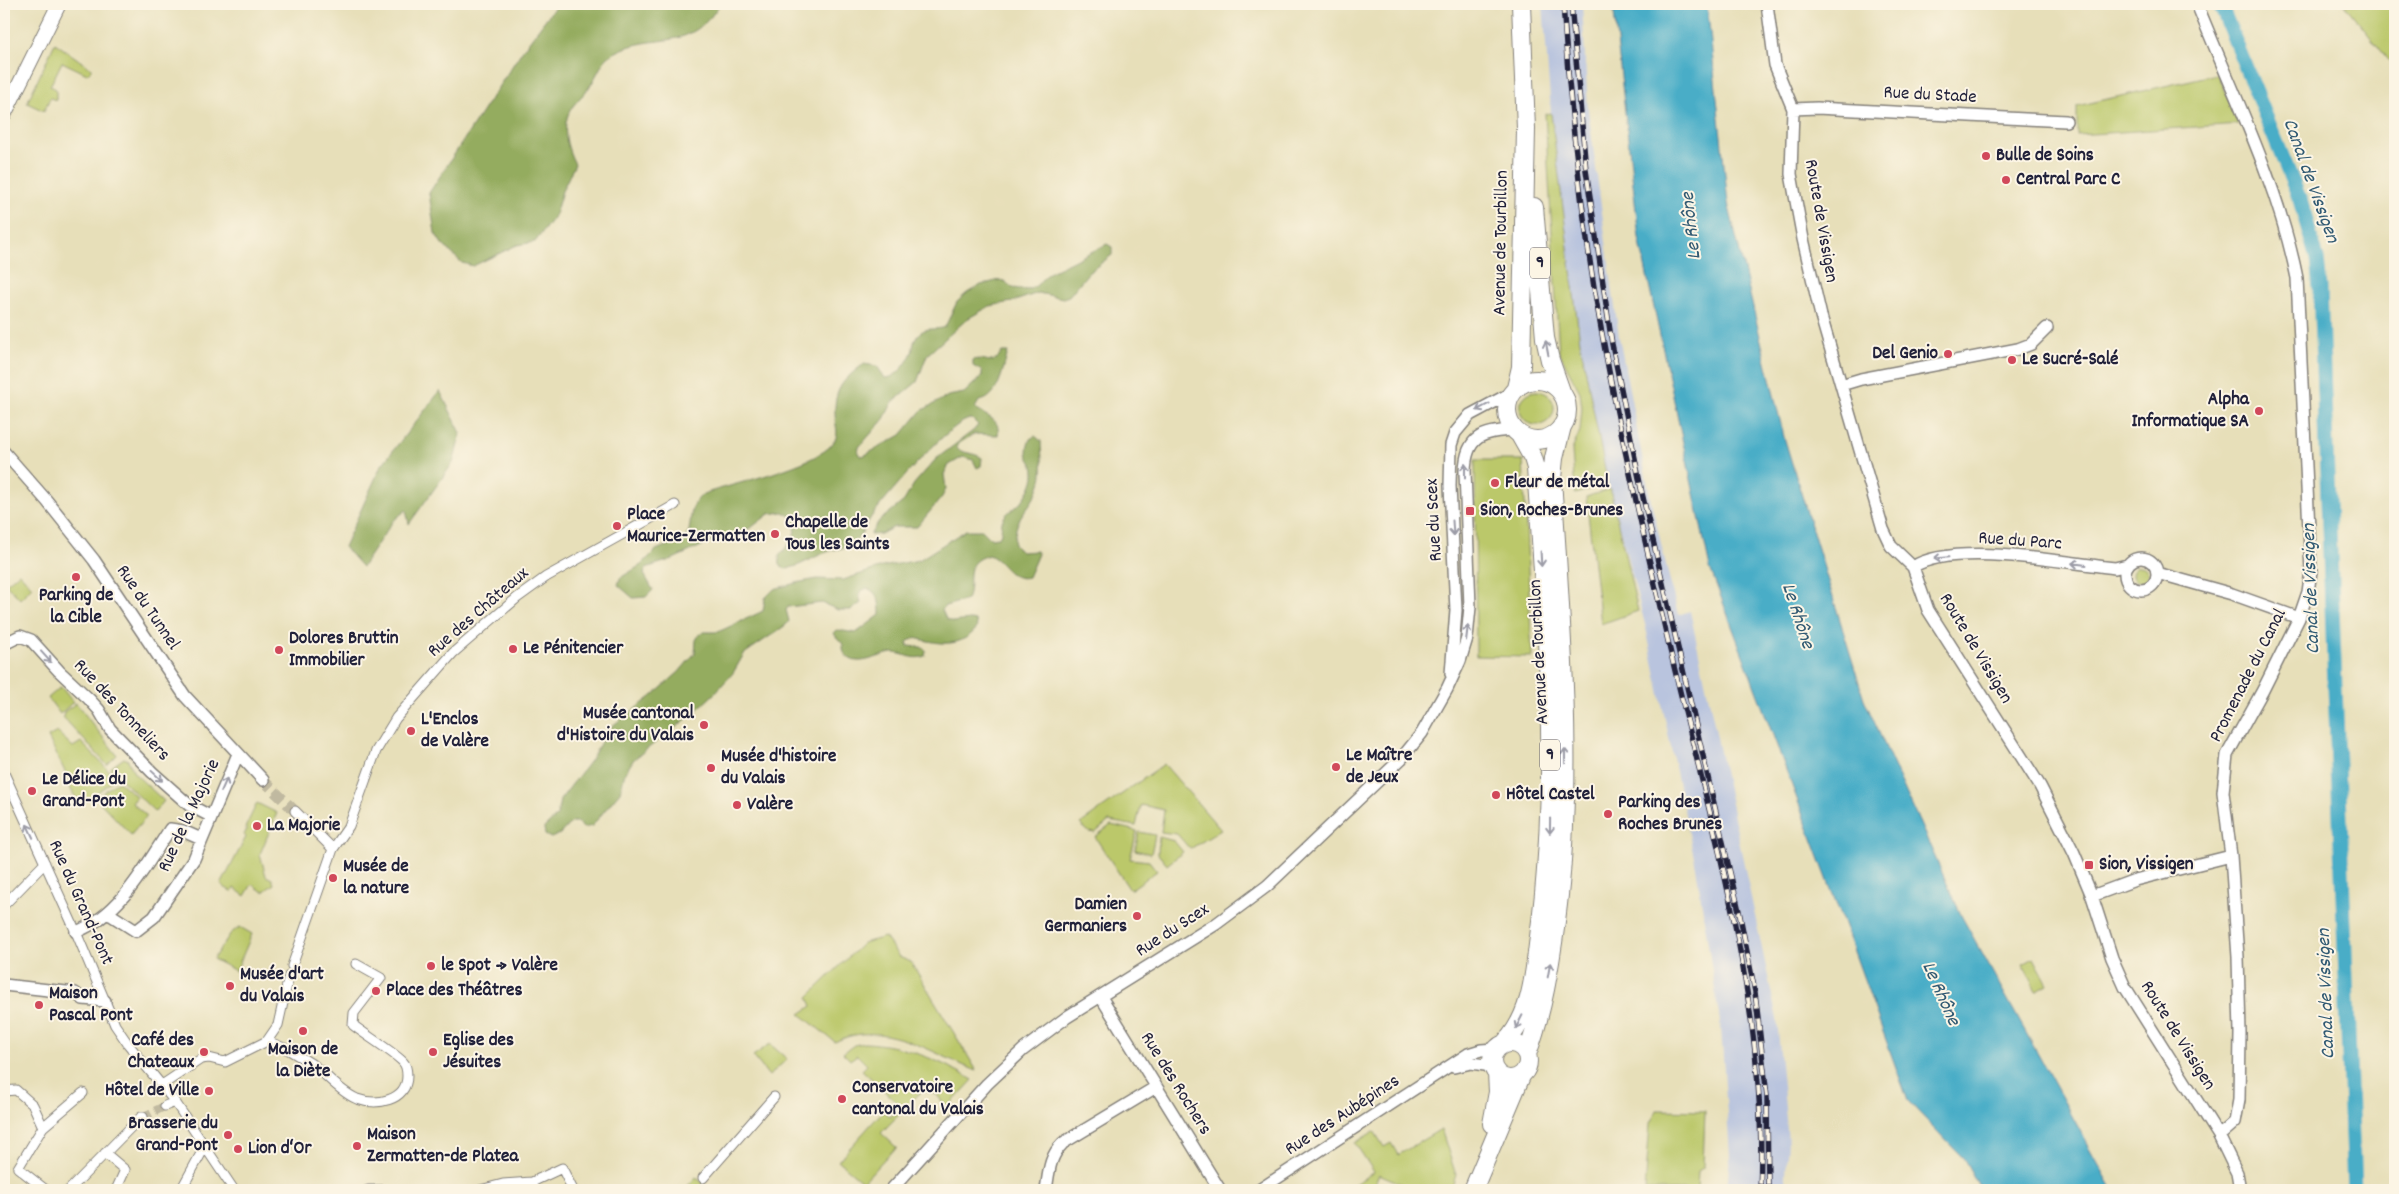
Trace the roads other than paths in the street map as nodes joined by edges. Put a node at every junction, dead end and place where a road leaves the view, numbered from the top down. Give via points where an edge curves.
1 (59, 4) edge
2 (1521, 4) edge
3 (1768, 4) edge
4 (2197, 4) edge
5 (1793, 109) junction
6 (4, 115) edge
7 (2066, 121) dead end
8 (1526, 129) junction
9 (2047, 328) dead end
10 (1841, 385) junction
11 (1515, 390) junction
12 (1562, 394) junction
13 (1562, 426) junction
14 (1518, 432) junction
15 (4, 452) edge
16 (675, 505) dead end
17 (2127, 565) junction
18 (1913, 567) junction
19 (2157, 573) junction
20 (2299, 618) junction
21 (5, 642) edge
22 (1452, 679) junction
23 (238, 754) junction
24 (4, 773) edge
25 (263, 780) tunnel mouth
26 (295, 810) tunnel mouth
27 (210, 816) junction
28 (201, 839) junction
29 (333, 849) junction
30 (2231, 856) junction
31 (45, 863) junction
32 (2092, 896) junction
33 (4, 905) edge
34 (106, 914) junction
35 (76, 932) junction
36 (356, 964) dead end
37 (292, 966) dead end
38 (289, 976) dead end
39 (4, 985) edge
40 (1101, 997) junction
41 (105, 1001) junction
42 (267, 1041) junction
43 (1527, 1054) junction
44 (1498, 1058) junction
45 (1445, 1070) junction
46 (1521, 1076) junction
47 (162, 1085) junction
48 (1156, 1087) junction
49 (4, 1091) edge
50 (83, 1092) dead end
51 (774, 1097) dead end
52 (175, 1102) junction
53 (165, 1106) tunnel mouth
54 (143, 1117) tunnel mouth
55 (43, 1127) junction
56 (2219, 1136) junction
57 (204, 1148) junction
58 (105, 1153) junction
59 (1485, 1161) junction
60 (703, 1178) dead end
61 (533, 1186) edge
62 (46, 1190) edge
63 (69, 1190) edge
64 (116, 1190) edge
65 (181, 1190) edge
66 (234, 1190) edge
67 (368, 1190) edge
68 (387, 1190) edge
69 (480, 1190) edge
70 (573, 1190) edge
71 (891, 1190) edge
72 (1046, 1190) edge
73 (1220, 1190) edge
74 (1259, 1190) edge
75 (1473, 1190) edge
76 (2240, 1190) edge

1 - 6 street
2 - 8 main road, Avenue de Tourbillon / 9
3 - 5 street, Route de Vissigen via 1775,65
4 - 20 street, Promenade du Canal via 2273,189 2297,278 2311,570
5 - 7 street, Rue du Stade
5 - 10 street, Route de Vissigen via 1790,157 1794,193 1814,286
8 - 11 main road, Avenue de Tourbillon / 9 via 1521,367
12 -> 8 main road, Avenue de Tourbillon / 9 via 1545,338
9 - 10 street via 2031,344 2018,349
10 - 18 street, Route de Vissigen via 1883,529 1891,546
11 - 12 main road via 1529,381 1543,381 1552,384
11 - 14 main road via 1507,409 1508,419
11 -> 22 street, Rue du Scex via 1470,416 1458,429 1451,445 1456,610
12 - 13 main road via 1566,412
13 - 14 main road via 1545,438 1532,439
43 -> 13 main road, Avenue de Tourbillon / 9 via 1549,971 1561,886 1566,811 1563,665 1552,478
22 -> 14 street, Rue du Scex via 1465,647 1468,629 1467,453 1473,441 1480,436 1495,431
14 -> 44 main road, Avenue de Tourbillon / 9 via 1536,468 1546,639 1550,836 1529,999 1521,1021
15 - 23 street, Rue du Tunnel via 88,553 185,696
16 - 29 street, Rue des Châteaux via 546,576 453,653 396,718 376,752 349,826
17 -> 18 street, Rue du Parc via 2115,568 2014,556 1972,555 1928,559
17 - 19 street, Rue du Parc via 2135,559 2145,558 2154,564
17 - 19 street via 2126,581 2134,589 2150,588
18 - 32 street, Route de Vissigen via 1928,610 2040,786
19 - 20 street, Rue du Parc via 2232,594
20 - 30 street, Promenade du Canal via 2264,690 2227,755 2223,792
21 -> 27 street, Rue des Tonneliers via 20,636 31,640 94,704 110,728 152,772 189,805
22 - 40 street, Rue du Scex via 1435,713 1411,747 1293,864 1216,924
23 - 25 street, Rue du Tunnel
27 -> 23 street, Rue de la Majorie
31 -> 24 street, Rue du Grand-Pont
26 - 29 street
27 - 28 street, Rue de la Majorie
28 - 34 street via 170,829 130,888
28 - 34 street, Rue de la Majorie via 194,859 154,917 136,931
29 - 37 street, Rue des Châteaux
30 - 32 street via 2135,880
30 - 56 street, Promenade du Canal via 2238,958 2238,1100 2235,1122
31 - 33 street
31 - 35 street, Rue du Grand-Pont
32 - 56 street, Route de Vissigen via 2125,987
34 - 35 street
35 - 41 street, Rue du Grand-Pont
36 - 42 street via 381,978 354,1013 353,1025 404,1062 408,1074 406,1087 400,1095 386,1101 358,1099 318,1068
38 - 42 street via 278,1025
39 - 41 street via 75,993 83,999
40 - 48 street, Rue des Rochers
40 - 71 street, Rue du Scex via 1044,1033 1008,1064
41 - 47 street, Rue du Grand-Pont via 115,1025
42 - 47 street via 224,1062 201,1059
43 - 44 main road via 1518,1044
43 - 46 main road, Avenue de Tourbillon via 1528,1066
44 - 45 street, Rue des Aubépines
44 - 45 street, Rue des Aubépines via 1472,1053
44 - 46 main road via 1510,1079
44 - 59 main road via 1497,1098
45 - 74 street, Rue des Aubépines
46 - 59 main road
47 - 52 street, Rue du Grand-Pont
48 - 72 street via 1063,1143 1050,1162
48 - 73 street, Rue des Rochers
49 - 55 street via 16,1090 33,1105
50 - 55 street
51 - 60 street
52 - 53 street
52 - 57 street, Rue du Grand-Pont
54 - 58 street
55 - 62 street via 18,1168
56 - 76 street, Route de Vissigen via 2237,1173
57 - 65 street
57 - 66 street, Rue du Grand-Pont
58 - 63 street
58 - 64 street via 125,1170
59 - 75 main road
61 - 69 street via 503,1184
61 - 70 street via 562,1168
67 - 68 street

